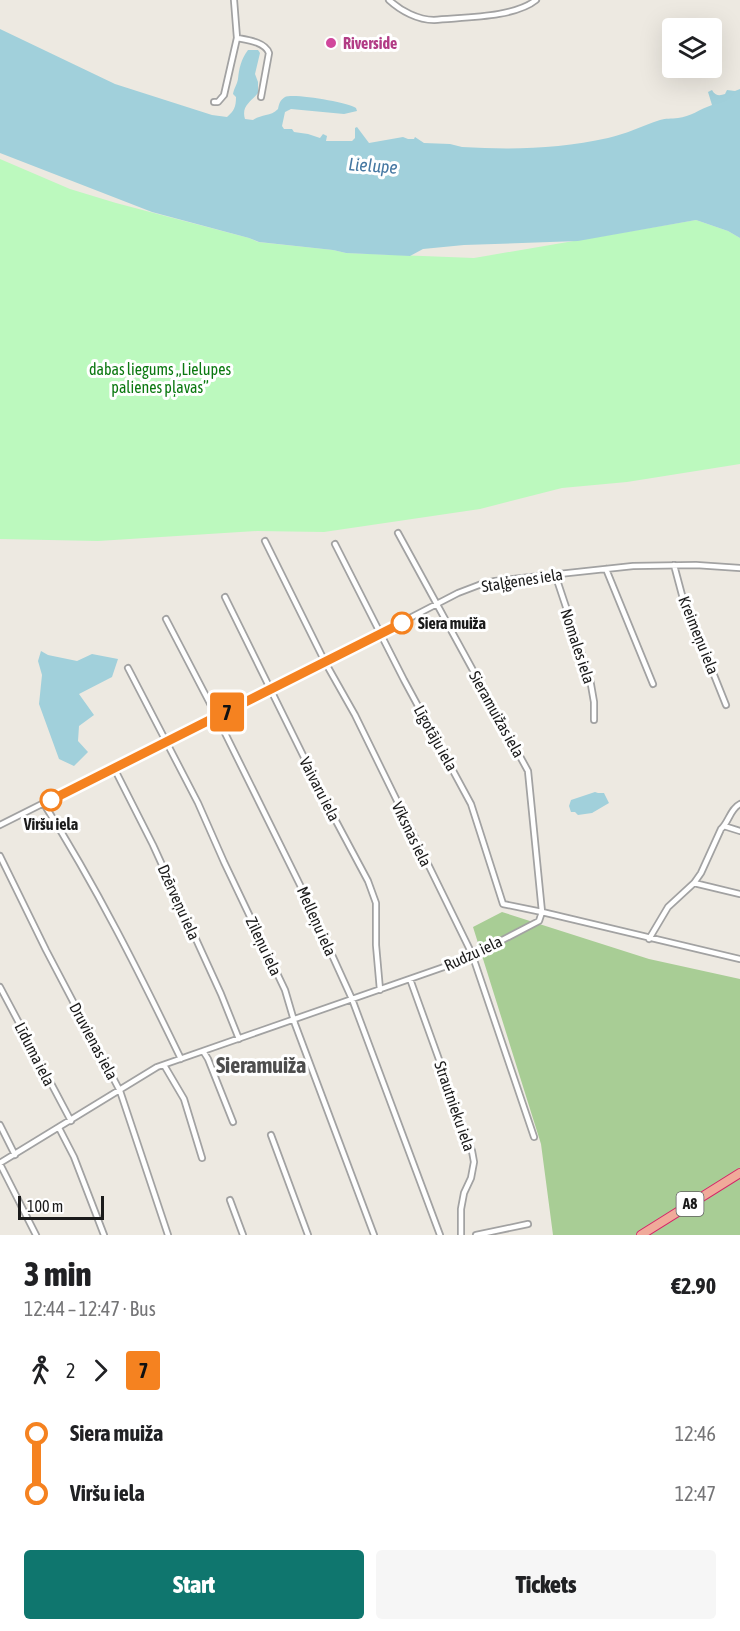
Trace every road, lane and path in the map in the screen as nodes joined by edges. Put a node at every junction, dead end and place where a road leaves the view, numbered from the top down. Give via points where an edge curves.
1 (234, 0) edge
2 (389, 0) edge
3 (536, 0) edge
4 (237, 38) junction
5 (261, 97) dead end
6 (214, 102) dead end
7 (398, 533) dead end
8 (265, 541) dead end
9 (335, 544) dead end
10 (674, 565) junction
11 (606, 568) junction
12 (739, 568) edge
13 (555, 574) junction
14 (225, 597) dead end
15 (436, 605) junction
16 (166, 619) dead end
17 (380, 634) junction
18 (325, 662) junction
19 (128, 668) dead end
20 (653, 684) dead end
21 (270, 690) junction
22 (726, 705) dead end
23 (217, 717) junction
24 (594, 720) dead end
25 (166, 741) junction
26 (114, 768) junction
27 (44, 804) junction
28 (740, 804) edge
29 (0, 825) edge
30 (724, 826) junction
31 (740, 831) edge
32 (0, 856) edge
33 (694, 883) junction
34 (740, 894) edge
35 (542, 912) junction
36 (649, 939) junction
37 (472, 954) junction
38 (740, 960) edge
39 (410, 979) junction
40 (0, 987) edge
41 (380, 990) junction
42 (352, 999) junction
43 (294, 1020) junction
44 (239, 1039) junction
45 (203, 1051) junction
46 (181, 1059) junction
47 (164, 1065) junction
48 (120, 1091) junction
49 (70, 1121) junction
50 (232, 1122) dead end
51 (0, 1125) edge
52 (59, 1128) junction
53 (271, 1135) dead end
54 (534, 1137) dead end
55 (15, 1155) junction
56 (202, 1158) dead end
57 (0, 1163) edge
58 (740, 1173) edge
59 (230, 1200) dead end
60 (528, 1224) dead end
61 (36, 1235) edge
62 (104, 1235) edge
63 (168, 1235) edge
64 (243, 1235) edge
65 (308, 1235) edge
66 (374, 1235) edge
67 (440, 1235) edge
68 (461, 1235) edge
69 (476, 1235) edge
70 (641, 1235) edge

1 - 4 street
2 - 3 street via 425,20 504,13 522,9
4 - 5 street via 268,49
4 - 6 street via 224,95
7 - 15 street, Sieramuižas iela
8 - 18 street, Vīksnas iela
9 - 17 street, Līgotāju iela
10 - 11 street, Staļģenes iela
10 - 12 street, Staļģenes iela
10 - 22 street, Kreimeņu iela
11 - 13 street, Staļģenes iela
11 - 20 street
13 - 15 street, Staļģenes iela via 479,585
13 - 24 street, Nomales iela via 590,679
14 - 21 street, Vaivaru iela
15 - 17 street, Staļģenes iela
15 - 35 street, Sieramuižas iela via 528,771
16 - 23 street, Melleņu iela
17 - 18 street, Staļģenes iela
17 - 35 street, Līgotāju iela via 471,804 503,904
18 - 21 street, Staļģenes iela
18 - 37 street, Vīksnas iela
19 - 25 street, Zileņu iela
21 - 23 street, Staļģenes iela
21 - 41 street, Vaivaru iela via 368,881 376,903
23 - 25 street, Staļģenes iela
23 - 42 street, Melleņu iela
25 - 26 street, Staļģenes iela
25 - 43 street, Zileņu iela via 280,981
26 - 27 street, Staļģenes iela
26 - 44 street, Dzērveņu iela via 153,845
27 - 29 street, Staļģenes iela
27 - 46 street via 91,881
28 - 30 street
30 - 31 street
30 - 33 street
32 - 48 street, Druvienas iela
33 - 34 street
33 - 36 street via 668,907
35 - 36 street
35 - 37 street, Rudzu iela via 539,921
36 - 38 street
37 - 39 street, Rudzu iela
37 - 54 street, Vīksnas iela
39 - 41 street, Rudzu iela
39 - 68 street, Strautnieku iela via 472,1151 474,1162 461,1209
40 - 49 street, Līduma iela
41 - 42 street, Rudzu iela
42 - 43 street, Rudzu iela
42 - 67 street, Melleņu iela
43 - 44 street, Rudzu iela
43 - 66 street, Zileņu iela
44 - 45 street, Rudzu iela
45 - 46 street, Rudzu iela
45 - 50 street
46 - 47 street, Rudzu iela
47 - 48 street, Rudzu iela
47 - 56 street via 184,1099
48 - 49 street, Rudzu iela
48 - 63 street, Druvienas iela
49 - 52 street, Rudzu iela
51 - 55 street
52 - 55 street, Rudzu iela
52 - 62 street
53 - 65 street
55 - 57 street, Rudzu iela
57 - 61 street
58 - 70 highway, A8
59 - 64 street
60 - 69 street

